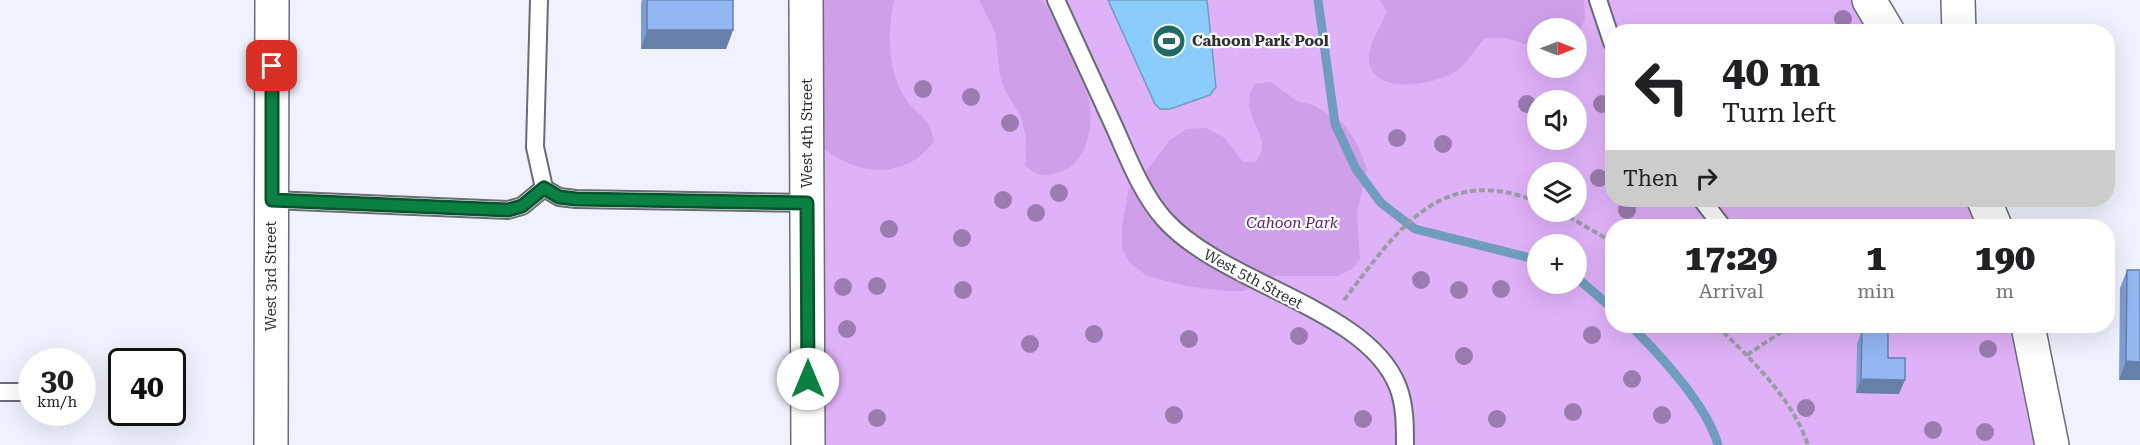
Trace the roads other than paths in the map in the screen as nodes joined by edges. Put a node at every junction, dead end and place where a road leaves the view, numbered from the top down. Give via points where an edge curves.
1 (272, 0) edge
2 (539, 0) edge
3 (806, 0) edge
4 (1056, 0) edge
5 (1598, 0) edge
6 (1869, 0) edge
7 (1958, 0) edge
8 (1606, 24) edge
9 (1883, 24) edge
10 (1959, 24) edge
11 (544, 188) junction
12 (272, 200) junction
13 (807, 203) junction
14 (1707, 207) edge
15 (1717, 219) edge
16 (2029, 333) edge
17 (0, 392) edge
18 (18, 392) edge
19 (271, 445) edge
20 (808, 445) edge
21 (1405, 445) edge
22 (2052, 445) edge

1 - 12 street, West 3rd Street
2 - 11 lane via 535,147
3 - 13 street, West 4th Street
4 - 21 lane, West 5th Street via 1134,172 1162,216 1209,256 1360,338 1387,364 1402,397
5 - 8 lane
6 - 9 street
7 - 10 street
11 - 12 lane via 522,206 508,210
11 - 13 lane via 559,197 576,199
12 - 19 street, West 3rd Street
13 - 20 street, West 4th Street
14 - 15 lane
16 - 22 street
17 - 18 lane

